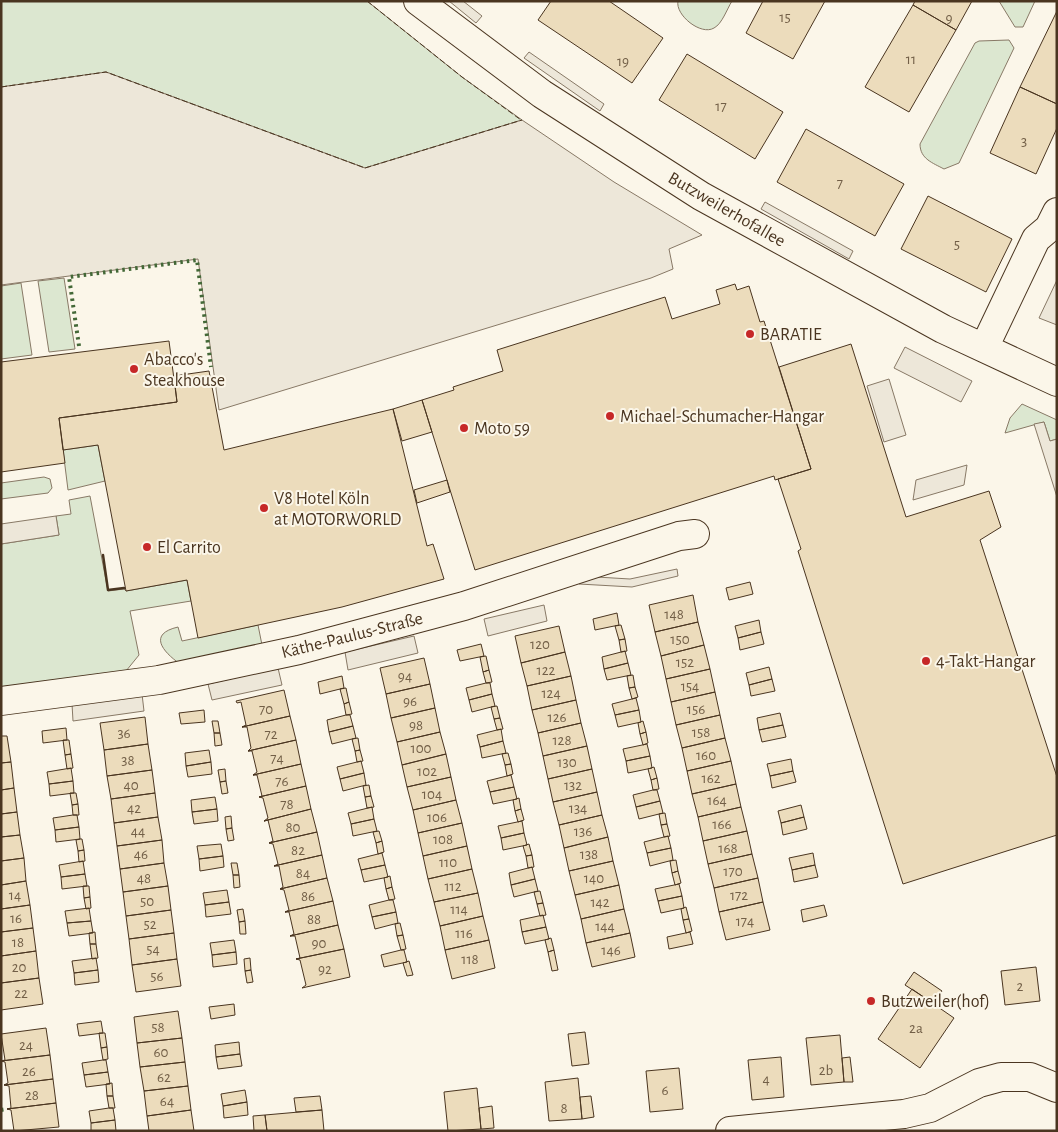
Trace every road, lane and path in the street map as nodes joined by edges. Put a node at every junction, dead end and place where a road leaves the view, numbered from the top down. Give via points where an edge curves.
1 (418, 1) edge
2 (1057, 212) edge
3 (984, 348) junction
4 (1057, 382) edge
5 (695, 534) dead end
6 (1, 701) edge
7 (1057, 1088) edge
8 (730, 1131) edge

1 - 3 street, Butzweilerhofallee via 542,94 700,196 943,329
2 - 3 street via 1049,228 1036,239
3 - 4 street, Butzweilerhofallee
5 - 6 street, Käthe-Paulus-Straße via 679,536 464,606 299,650 160,680
7 - 8 street via 1030,1077 1002,1077 979,1083 930,1108 904,1114

